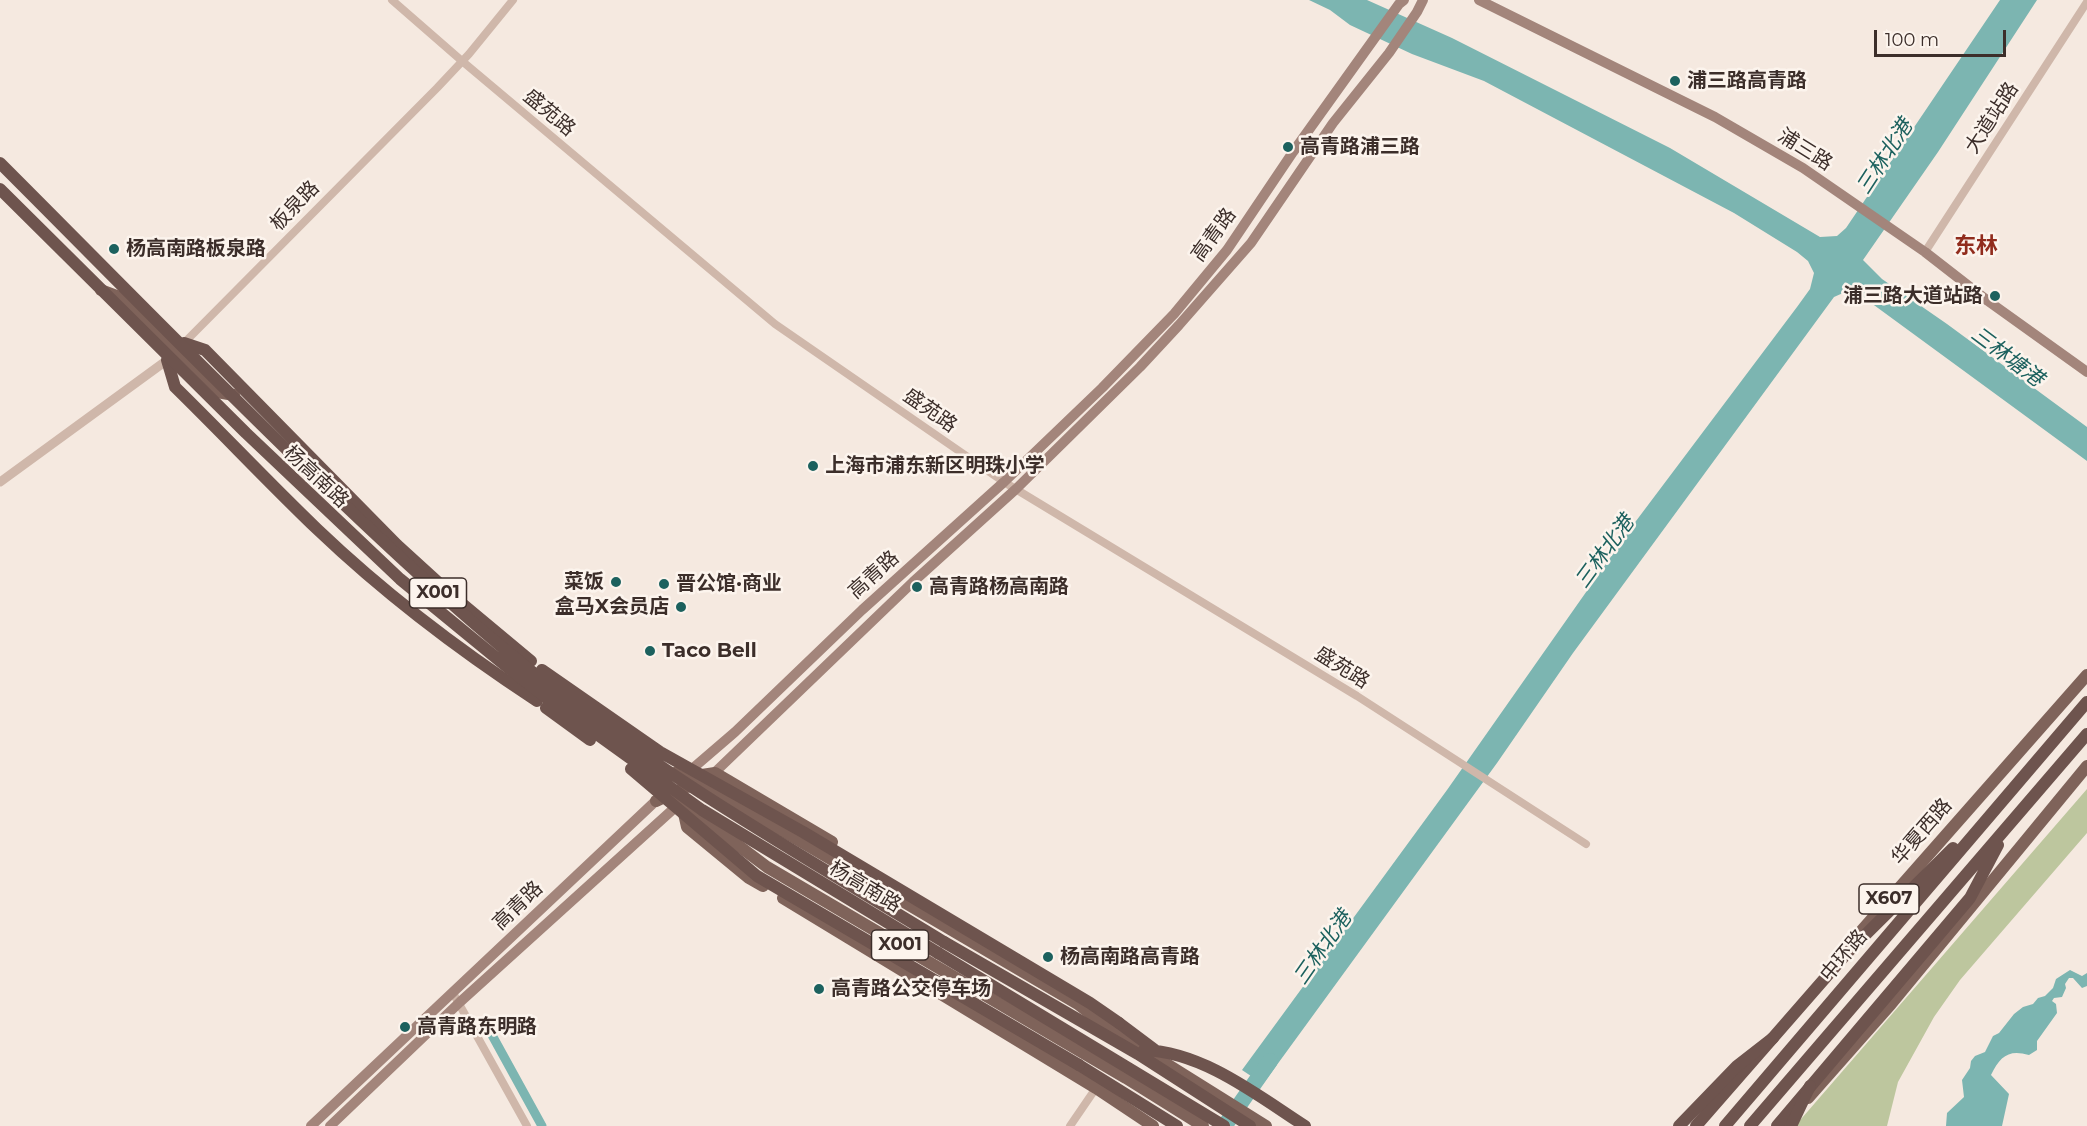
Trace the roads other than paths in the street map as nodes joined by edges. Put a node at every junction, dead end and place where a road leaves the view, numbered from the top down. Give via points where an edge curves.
1 (392, 0) edge
2 (513, 0) edge
3 (1423, 0) edge
4 (1479, 0) edge
5 (1401, 2) edge
6 (2087, 2) edge
7 (462, 61) junction
8 (0, 156) edge
9 (0, 162) edge
10 (0, 189) edge
11 (0, 194) edge
12 (1925, 252) junction
13 (176, 352) junction
14 (2087, 372) edge
15 (0, 482) edge
16 (1004, 482) junction
17 (1016, 489) junction
18 (488, 636) junction
19 (531, 662) junction
20 (511, 670) junction
21 (2087, 675) edge
22 (537, 700) junction
23 (2087, 702) edge
24 (583, 729) junction
25 (2087, 734) edge
26 (2087, 766) edge
27 (715, 773) junction
28 (647, 777) junction
29 (681, 778) junction
30 (703, 784) junction
31 (668, 791) junction
32 (681, 802) junction
33 (651, 805) junction
34 (1991, 812) junction
35 (2008, 826) junction
36 (1586, 844) dead end
37 (941, 947) junction
38 (457, 998) junction
39 (1078, 1004) junction
40 (1089, 1015) junction
41 (1102, 1033) junction
42 (1773, 1038) junction
43 (1150, 1050) junction
44 (1128, 1074) junction
45 (1810, 1086) junction
46 (1096, 1088) junction
47 (1127, 1094) junction
48 (1216, 1100) junction
49 (1141, 1103) junction
50 (1203, 1122) edge
51 (1250, 1123) edge
52 (311, 1126) edge
53 (330, 1126) edge
54 (527, 1126) edge
55 (1071, 1126) edge
56 (1154, 1126) edge
57 (1176, 1126) edge
58 (1224, 1126) edge
59 (1266, 1126) edge
60 (1305, 1126) edge
61 (1679, 1126) edge
62 (1695, 1126) edge
63 (1725, 1126) edge
64 (1750, 1126) edge
65 (1777, 1126) edge
66 (1784, 1126) edge
67 (1791, 1126) edge

1 - 7 street, 盛苑路
2 - 7 street, 板泉路
3 - 17 main road, 高青路 via 1251,243 1140,366
4 - 12 main road, 浦三路 via 1715,117 1803,168
5 - 16 main road, 高青路 via 1213,268 1118,372
6 - 12 street, 大道站路
7 - 13 street, 板泉路
7 - 16 street, 盛苑路 via 775,324
8 - 13 main road, 杨高南路 / X001
9 - 18 highway, 杨高南路 / X001, bridge via 253,417 409,568
10 - 20 highway, 杨高南路 / X001, bridge via 400,579
11 - 13 main road, 杨高南路 / X001 via 95,288
12 - 14 main road, 浦三路
13 - 15 street, 板泉路
13 - 19 highway via 205,350 397,545
13 - 22 highway via 175,387 318,530 473,659
13 - 24 main road, 杨高南路 / X001 via 396,579 489,658
13 - 29 main road, 杨高南路 / X001 via 234,395 410,565 474,621
16 - 17 street, 盛苑路
16 - 29 main road, 高青路
17 - 27 main road, 高青路 via 913,582
17 - 36 street, 盛苑路 via 1357,696
18 - 19 highway, 杨高南路 / X001, bridge
18 - 37 highway, 杨高南路 / X001, bridge via 553,689 713,801
19 - 43 highway, 杨高南路 / X001, bridge via 660,752 1090,1003
20 - 22 highway, 杨高南路 / X001, bridge
20 - 37 highway, 杨高南路 / X001, bridge via 702,810
21 - 62 main road, 华夏西路 / X607
22 - 47 highway, 杨高南路 / X001, bridge via 636,772 756,876
23 - 34 highway, 中环路
24 - 28 main road, 杨高南路
24 - 31 main road, 杨高南路
25 - 35 highway, 中环路
26 - 66 main road via 1891,1004
27 - 29 main road
27 - 30 main road, 高青路
27 - 31 main road
27 - 39 main road, 杨高南路 / X001 via 1056,977
28 - 31 main road, 杨高南路
28 - 33 main road via 657,791
29 - 31 main road, 高青路
30 - 31 main road
30 - 32 main road, 高青路
30 - 39 main road, 杨高南路 / X001
31 - 32 main road, 杨高南路
31 - 33 main road
32 - 38 main road, 高青路
32 - 44 main road, 杨高南路 / X001 via 767,867
32 - 46 main road, X001 via 687,827 749,878
33 - 38 main road, 高青路
34 - 42 highway via 1847,953
34 - 63 highway, 中环路
35 - 45 highway via 1970,898
35 - 64 highway, 中环路
37 - 41 highway, 杨高南路 / X001
37 - 44 highway, 杨高南路 / X001
38 - 52 main road, 高青路
38 - 53 main road, 高青路
38 - 54 street
39 - 40 main road, 杨高南路 / X001
40 - 41 main road, 杨高南路 / X001
40 - 43 main road, 杨高南路 / X001
41 - 48 highway, 杨高南路 / X001
42 - 61 highway, bridge via 1737,1066
42 - 62 highway, bridge
43 - 48 main road, 杨高南路 / X001
43 - 60 highway via 1170,1052 1233,1080
44 - 49 main road, 杨高南路
44 - 50 highway, 杨高南路 / X001
44 - 50 main road, 杨高南路 / X001 via 1155,1096
45 - 65 highway, bridge
45 - 67 highway, bridge
46 - 55 street
46 - 56 main road, X001
47 - 49 highway, 杨高南路 / X001
47 - 56 main road, 杨高南路
48 - 51 highway, 杨高南路 / X001
49 - 57 highway, X001
50 - 58 highway, 杨高南路 / X001
51 - 59 main road, 杨高南路 / X001

